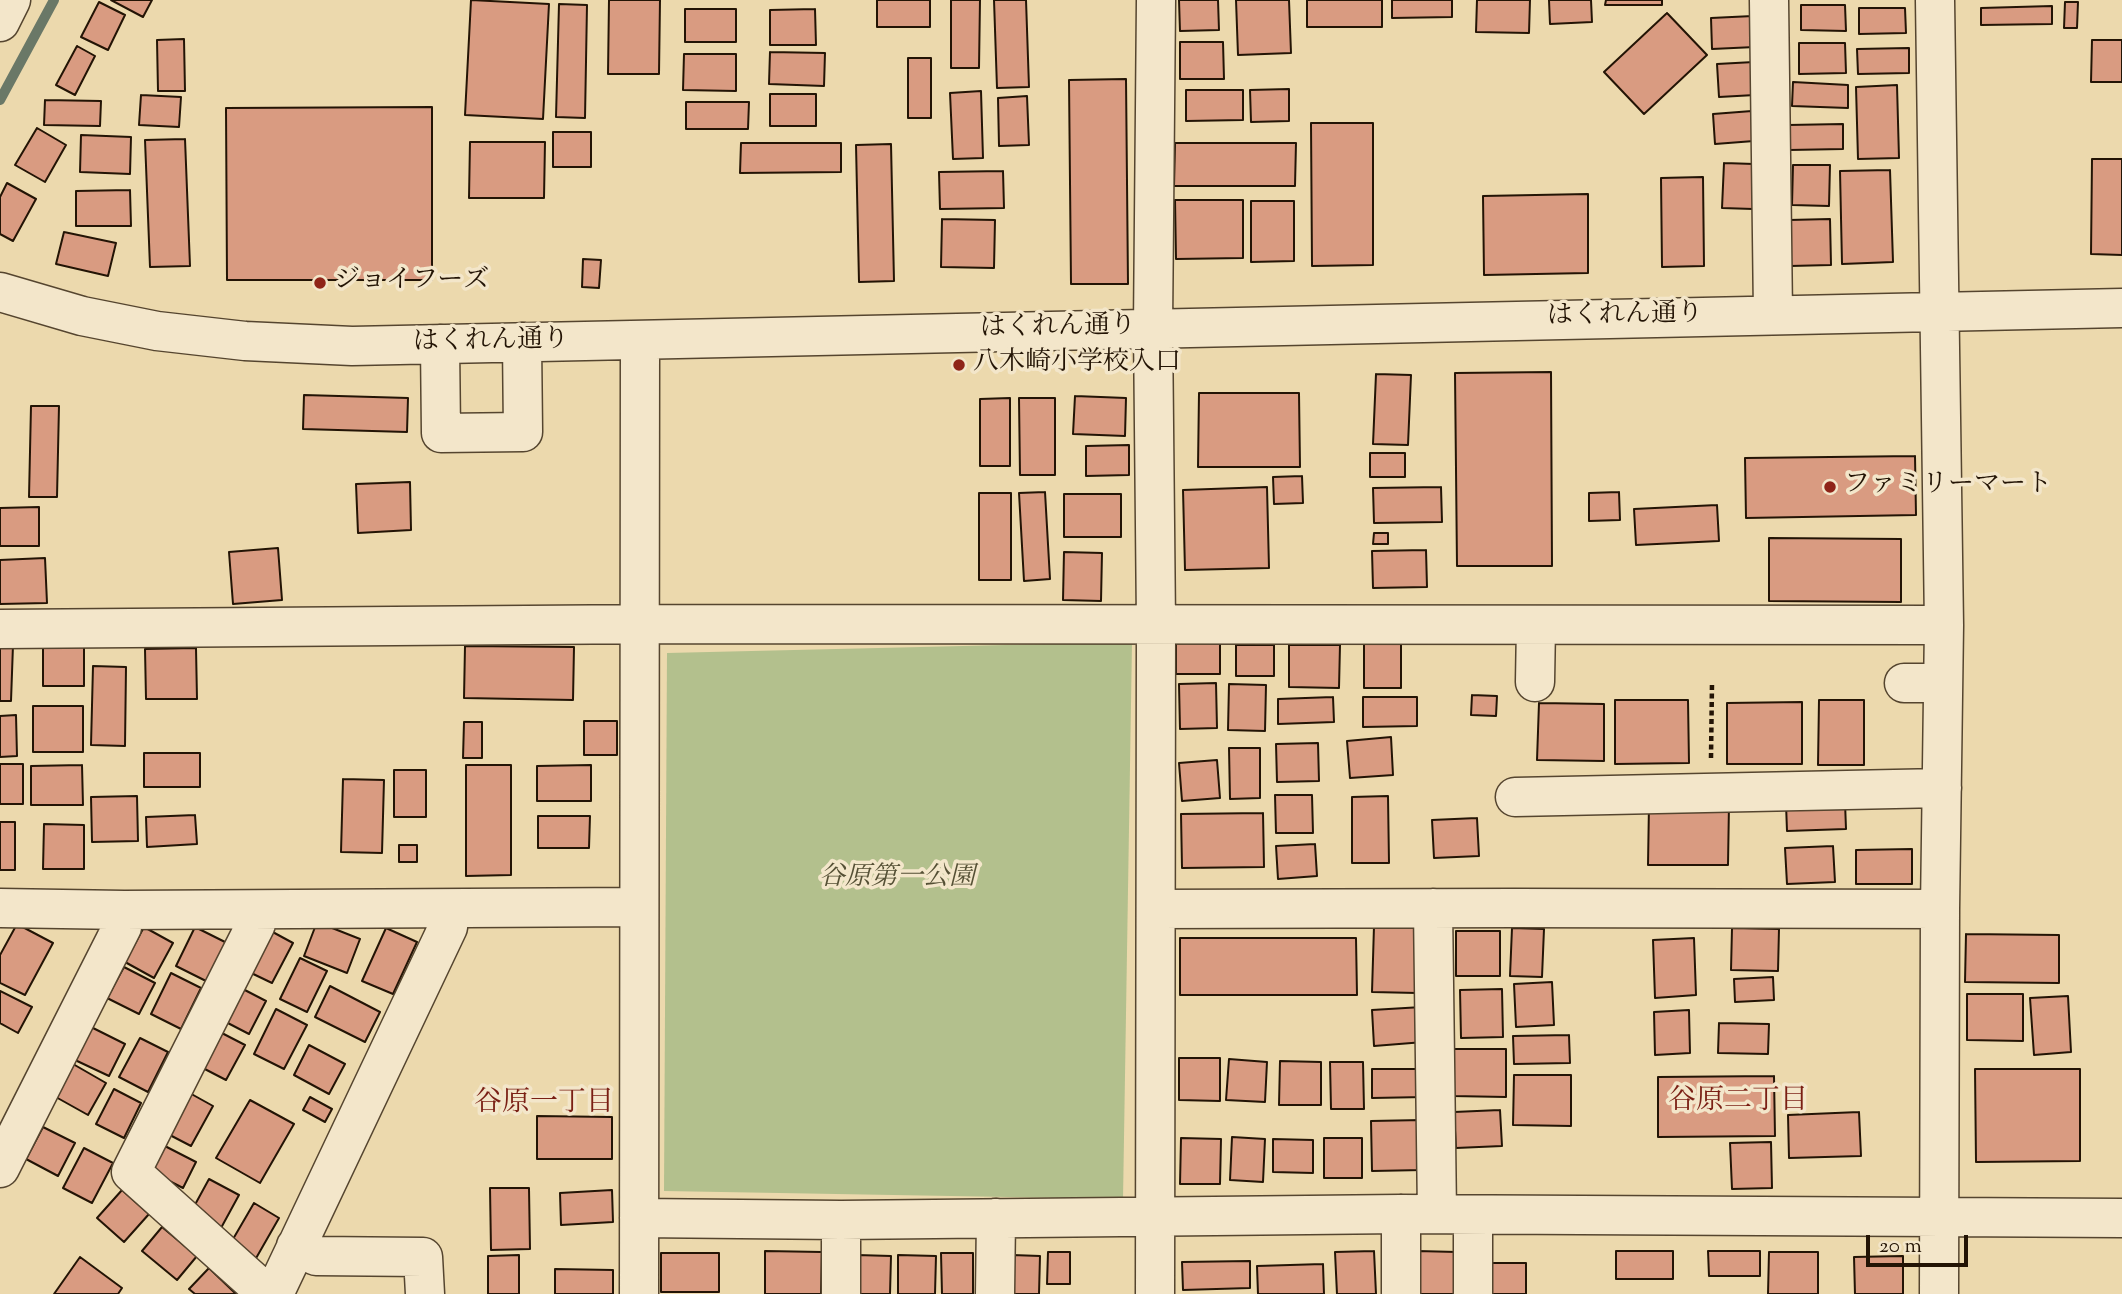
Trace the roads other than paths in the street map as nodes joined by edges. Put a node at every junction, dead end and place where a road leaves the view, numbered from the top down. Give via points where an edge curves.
1 (11, 0) edge
2 (1156, 0) edge
3 (1769, 0) edge
4 (1936, 0) edge
5 (0, 22) edge
6 (0, 292) edge
7 (2122, 308) edge
8 (1939, 312) junction
9 (1773, 314) junction
10 (1153, 327) junction
11 (640, 340) junction
12 (523, 342) junction
13 (440, 344) junction
14 (1156, 624) junction
15 (640, 625) junction
16 (1536, 625) junction
17 (1944, 625) junction
18 (0, 629) edge
19 (1535, 682) dead end
20 (1904, 683) dead end
21 (1943, 683) junction
22 (1942, 788) junction
23 (1516, 797) dead end
24 (0, 908) edge
25 (638, 908) junction
26 (1433, 908) junction
27 (450, 909) junction
28 (1156, 909) junction
29 (1940, 909) junction
30 (124, 910) junction
31 (256, 910) junction
32 (0, 1168) edge
33 (1437, 1214) junction
34 (1155, 1216) junction
35 (1939, 1217) junction
36 (639, 1218) junction
37 (996, 1218) junction
38 (2122, 1219) edge
39 (841, 1220) junction
40 (296, 1246) junction
41 (267, 1294) edge
42 (274, 1294) edge
43 (425, 1294) edge
44 (639, 1294) edge
45 (841, 1294) edge
46 (995, 1294) edge
47 (1155, 1294) edge
48 (1401, 1294) edge
49 (1473, 1294) edge
50 (1939, 1294) edge

1 - 5 street
2 - 10 street
3 - 9 street
4 - 8 street
6 - 13 street, はくれん通り via 82,316 157,331 352,346
7 - 8 street, はくれん通り
8 - 9 street, はくれん通り
8 - 17 street
9 - 10 street, はくれん通り
10 - 11 street, はくれん通り
10 - 14 street
11 - 12 street, はくれん通り
11 - 15 street
12 - 13 street, はくれん通り
12 - 13 street via 523,432 441,433
14 - 15 street
14 - 16 street
14 - 28 street
15 - 18 street
15 - 25 street
16 - 17 street
16 - 19 street
17 - 21 street
20 - 21 street
21 - 22 street
22 - 23 street
22 - 29 street
24 - 30 street
25 - 27 street
25 - 36 street
26 - 28 street
26 - 29 street
26 - 33 street
27 - 31 street
27 - 40 street via 447,927
28 - 34 street
29 - 35 street
30 - 31 street
30 - 32 street via 122,927
31 - 41 street via 256,924 131,1172
33 - 34 street
33 - 35 street
33 - 48 street
33 - 49 street
34 - 37 street
34 - 47 street
35 - 38 street
35 - 50 street
36 - 39 street
36 - 44 street
37 - 39 street
37 - 46 street
39 - 45 street
40 - 42 street
40 - 43 street via 316,1256 424,1257

